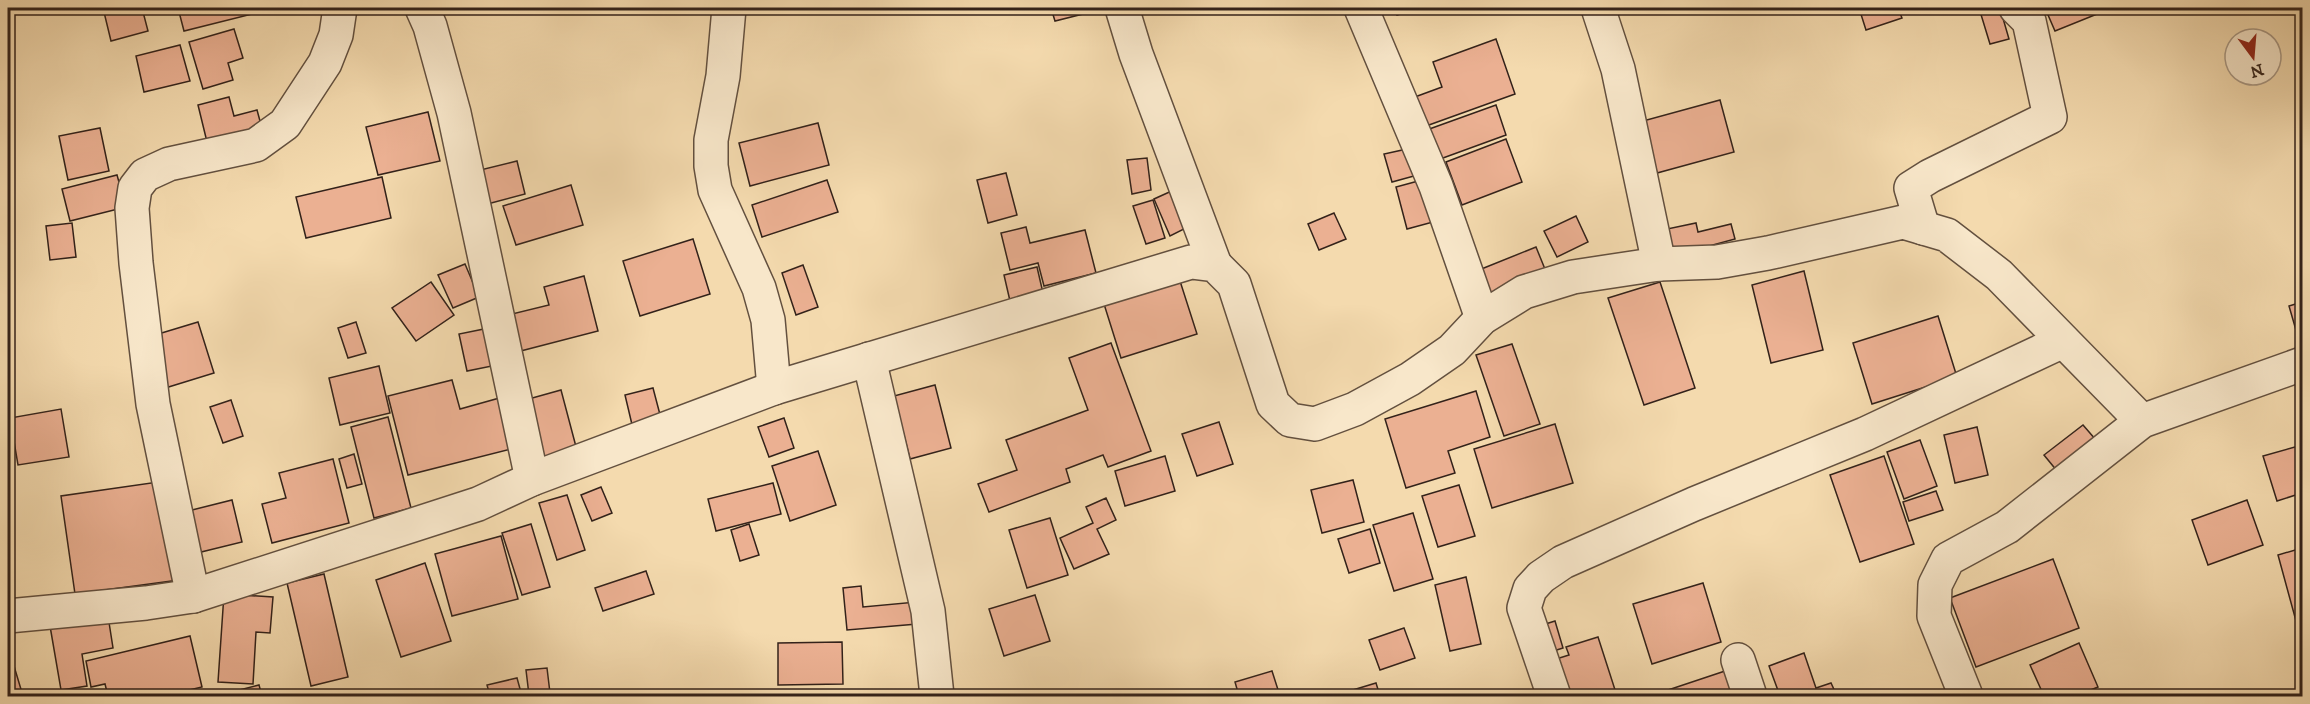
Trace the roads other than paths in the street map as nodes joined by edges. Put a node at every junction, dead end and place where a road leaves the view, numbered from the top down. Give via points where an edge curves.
1 (340, 8) edge
2 (422, 8) edge
3 (729, 8) edge
4 (1122, 8) edge
5 (1361, 8) edge
6 (1598, 8) edge
7 (2016, 8) edge
8 (1923, 228) junction
9 (1659, 264) junction
10 (1215, 265) junction
11 (1482, 318) junction
12 (2062, 341) junction
13 (869, 359) junction
14 (2302, 364) edge
15 (774, 388) junction
16 (2142, 421) junction
17 (532, 479) junction
18 (193, 596) junction
19 (8, 616) edge
20 (1738, 660) dead end
21 (937, 696) edge
22 (1554, 696) edge
23 (1750, 696) edge
24 (1966, 696) edge

1 - 18 street via 336,35 325,63 285,124 255,145 169,164 145,175 135,188 132,208 136,263 153,404
2 - 17 street via 454,113
3 - 15 street via 711,166 715,190 751,268 768,320
4 - 10 street
5 - 11 street via 1436,186
6 - 9 street via 1618,69
7 - 8 street via 2029,21 2050,117 1911,188
8 - 9 street via 1903,222 1717,262
8 - 12 street via 1947,235 1999,276
9 - 11 street via 1573,277 1524,292
10 - 11 street via 1234,284 1273,404 1290,420 1315,424 1355,409 1452,350
10 - 13 street via 1191,262
12 - 16 street
12 - 22 street via 1865,434 1563,562 1541,577 1530,589 1524,608
13 - 15 street
13 - 21 street via 928,611
14 - 16 street
15 - 17 street
16 - 24 street via 2007,527 1948,559 1935,585 1934,616
17 - 18 street via 478,504
18 - 19 street
20 - 23 street

